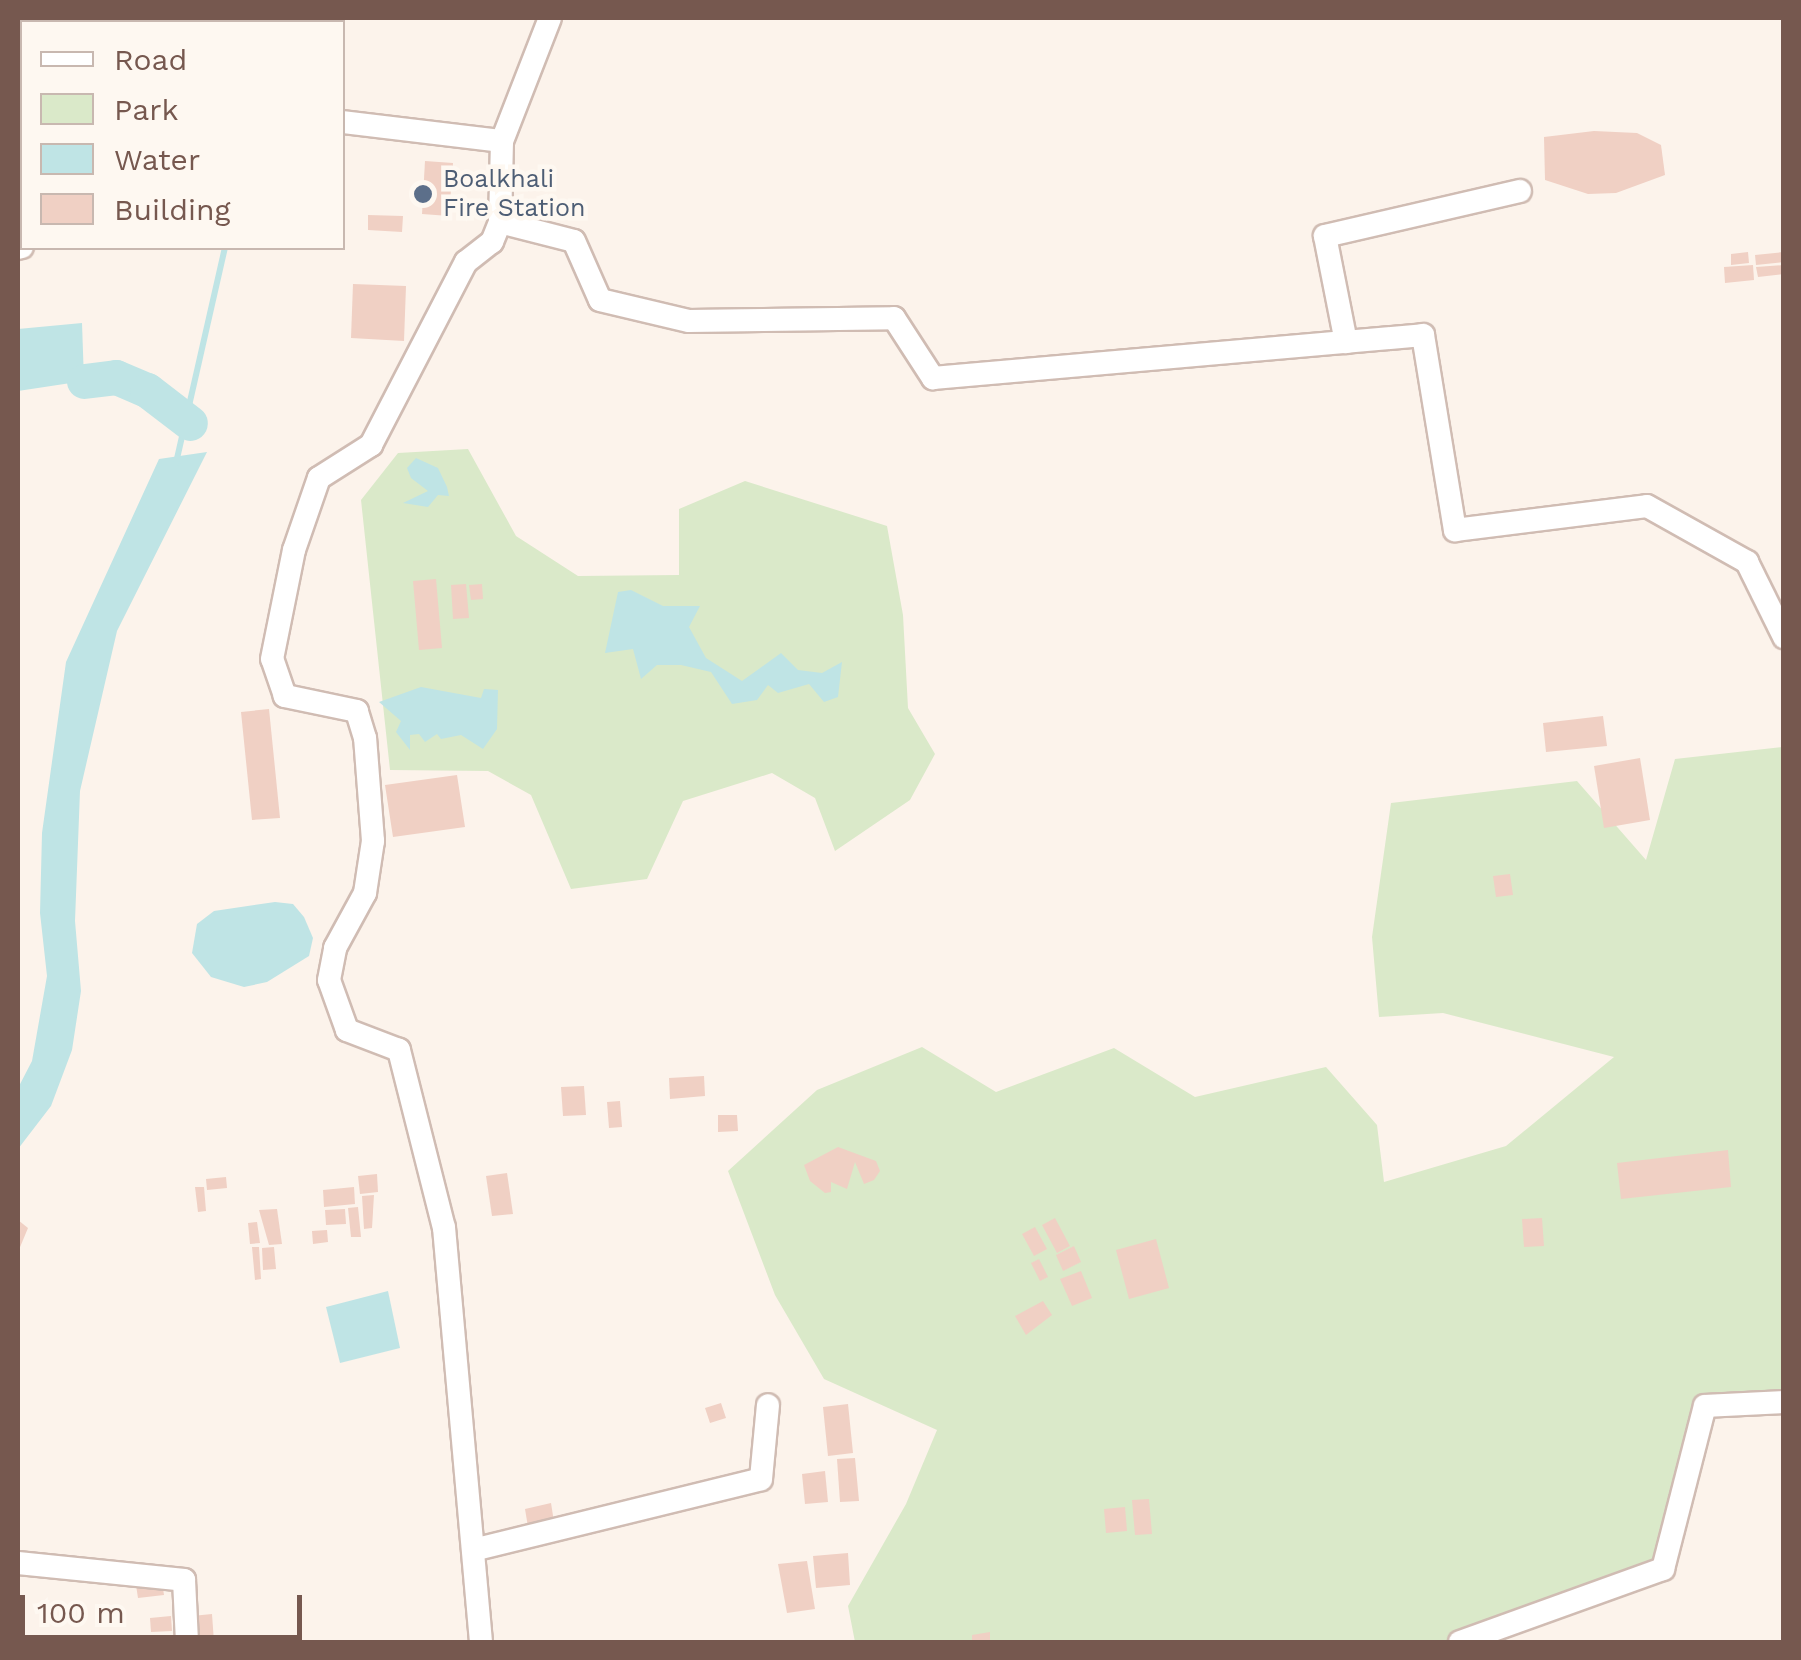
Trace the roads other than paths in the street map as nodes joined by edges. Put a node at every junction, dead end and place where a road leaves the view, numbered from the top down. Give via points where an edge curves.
1 (550, 18) edge
2 (345, 122) edge
3 (502, 141) junction
4 (1520, 190) dead end
5 (500, 222) junction
6 (1346, 342) junction
7 (1784, 637) edge
8 (1784, 1402) edge
9 (768, 1405) dead end
10 (477, 1549) junction
11 (18, 1564) edge
12 (187, 1642) edge
13 (481, 1642) edge
14 (1460, 1642) edge

1 - 3 street
2 - 3 street
3 - 5 street
4 - 6 street via 1325,236
5 - 6 street via 574,241 600,300 689,321 894,318 933,378
5 - 10 street via 492,242 466,262 372,446 319,478 294,550 272,659 285,696 357,711 365,738 373,841 366,892 335,948 329,980 347,1030 392,1043 404,1064 454,1295
6 - 7 street via 1423,335 1455,530 1647,506 1747,562
8 - 14 street via 1705,1406 1663,1569
9 - 10 street via 761,1479
10 - 13 street
11 - 12 street via 184,1580

